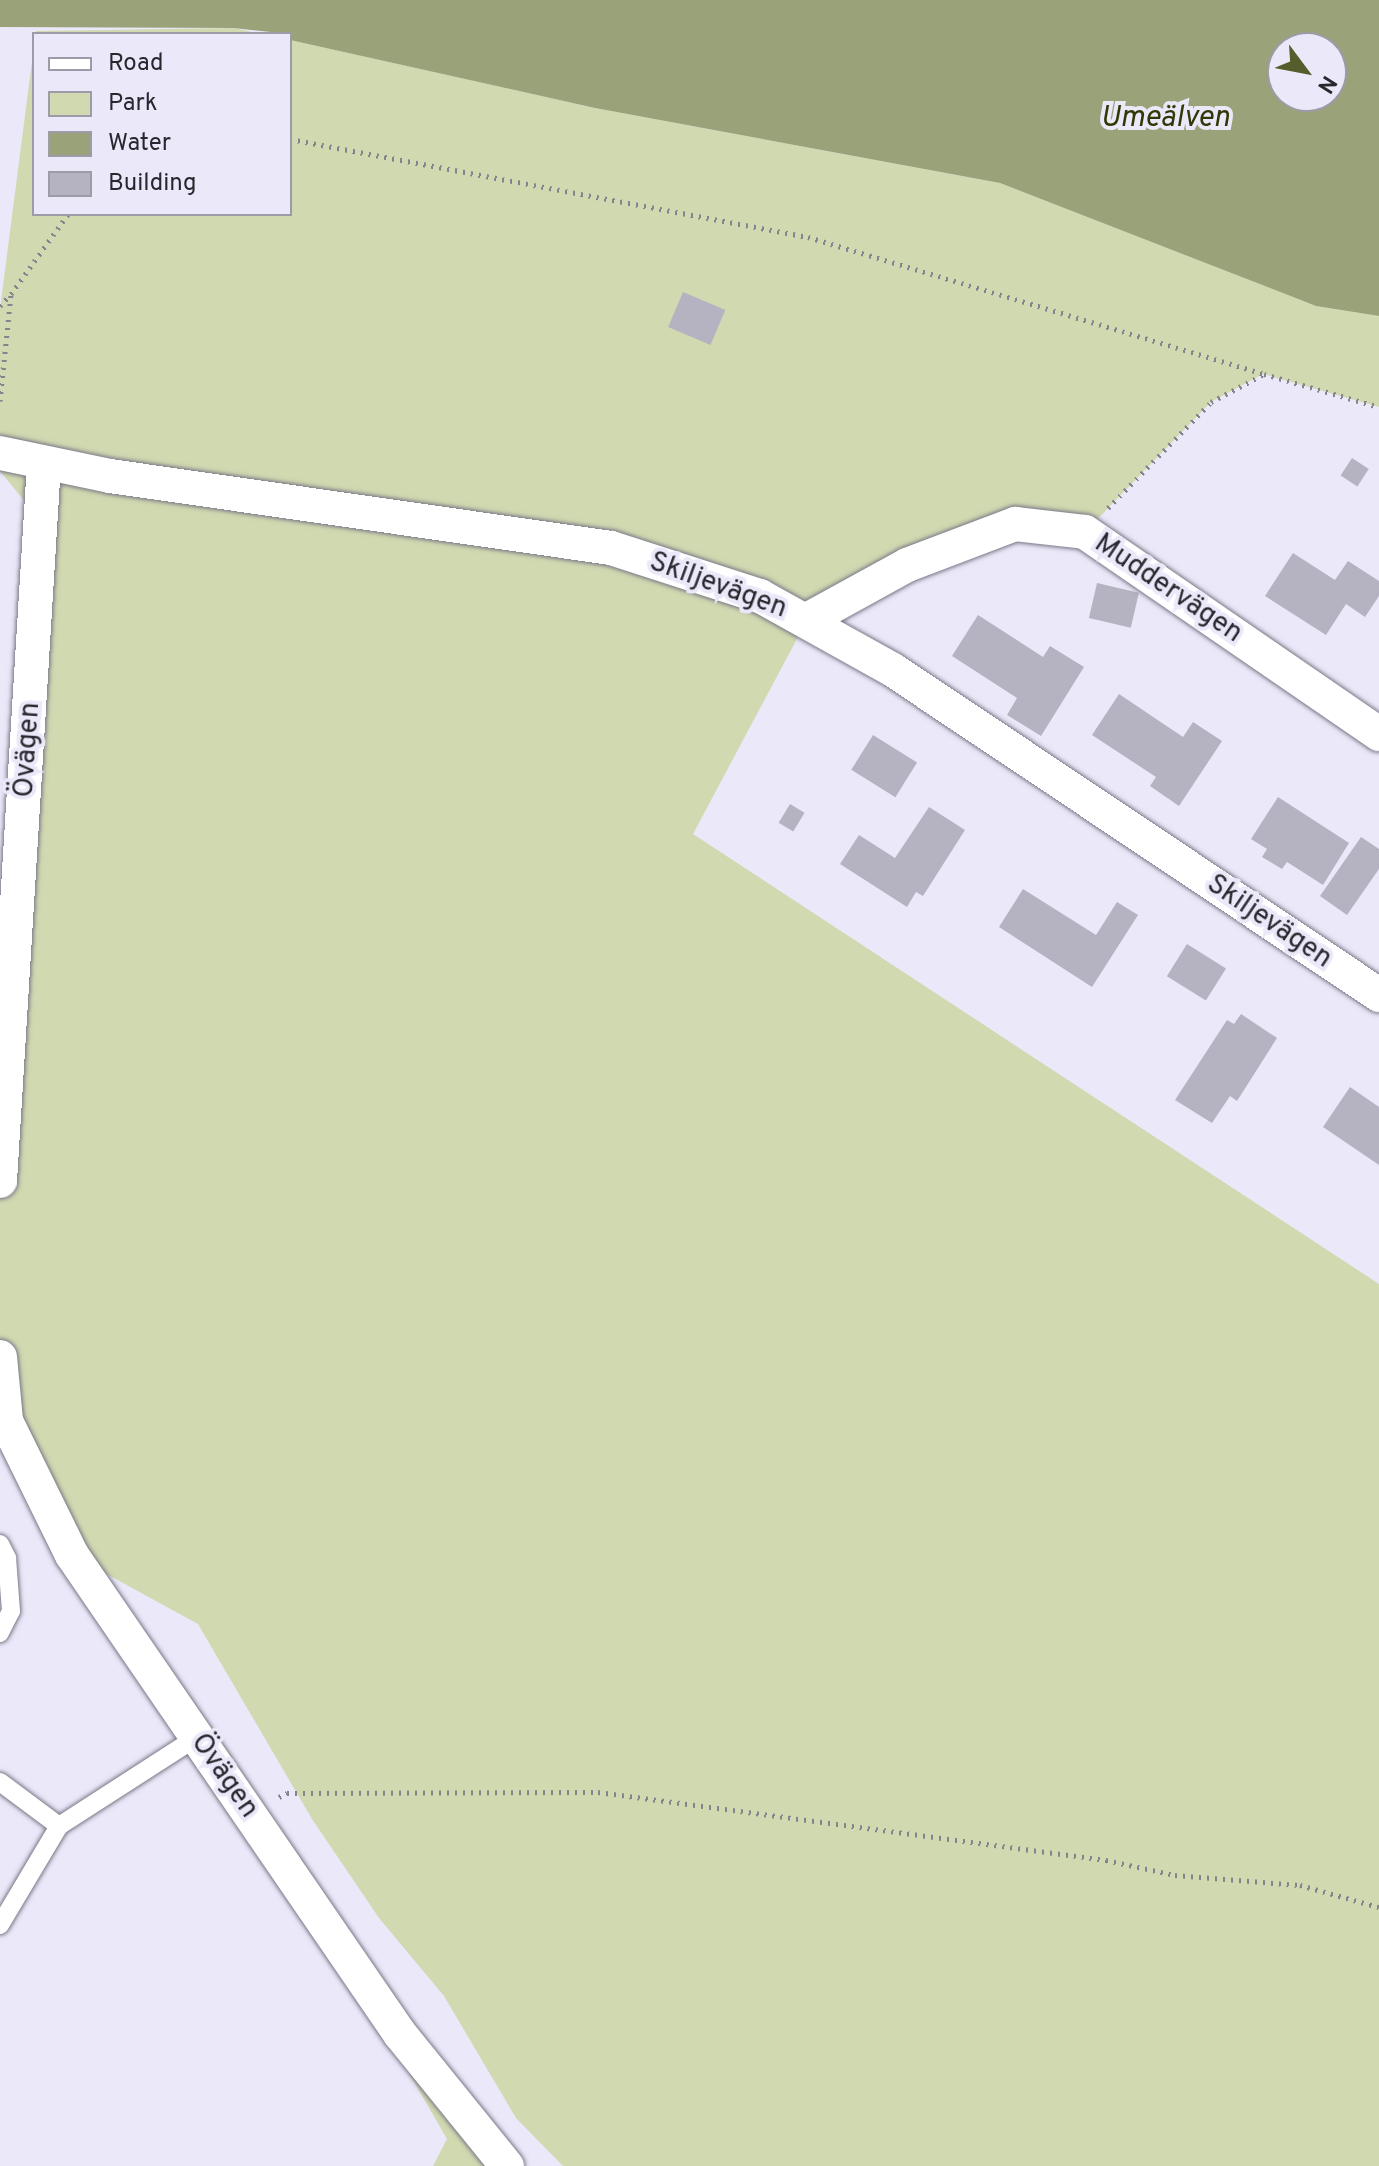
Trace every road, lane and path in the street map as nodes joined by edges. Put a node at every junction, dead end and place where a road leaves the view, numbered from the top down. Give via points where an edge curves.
1 (292, 139) edge
2 (67, 216) edge
3 (11, 294) junction
4 (0, 306) edge
5 (1264, 374) junction
6 (0, 401) edge
7 (1379, 407) edge
8 (0, 453) edge
9 (44, 463) junction
10 (1085, 532) junction
11 (807, 620) junction
12 (1379, 734) edge
13 (1379, 995) edge
14 (0, 1181) edge
15 (0, 1357) edge
16 (0, 1544) edge
17 (0, 1633) edge
18 (197, 1737) junction
19 (0, 1782) edge
20 (250, 1813) junction
21 (59, 1826) junction
22 (1379, 1907) edge
23 (0, 1925) edge
24 (507, 2166) edge

1 - 5 path via 808,237
2 - 3 path
3 - 4 path
3 - 6 path
5 - 7 path
5 - 10 path via 1211,402
8 - 9 street, Skiljevägen
9 - 11 street, Skiljevägen via 611,548 760,596
9 - 14 street, Övägen
10 - 11 street, Muddervägen via 1015,524 907,565
10 - 12 street, Muddervägen
11 - 13 street, Skiljevägen via 893,670
15 - 18 street, Övägen via 6,1421 72,1555
16 - 17 lane via 7,1558 11,1611
18 - 20 street, Övägen
18 - 21 lane
19 - 21 lane
20 - 22 path via 287,1793 598,1792 1106,1860 1175,1875 1300,1885
20 - 24 street, Övägen via 400,2034
21 - 23 lane

